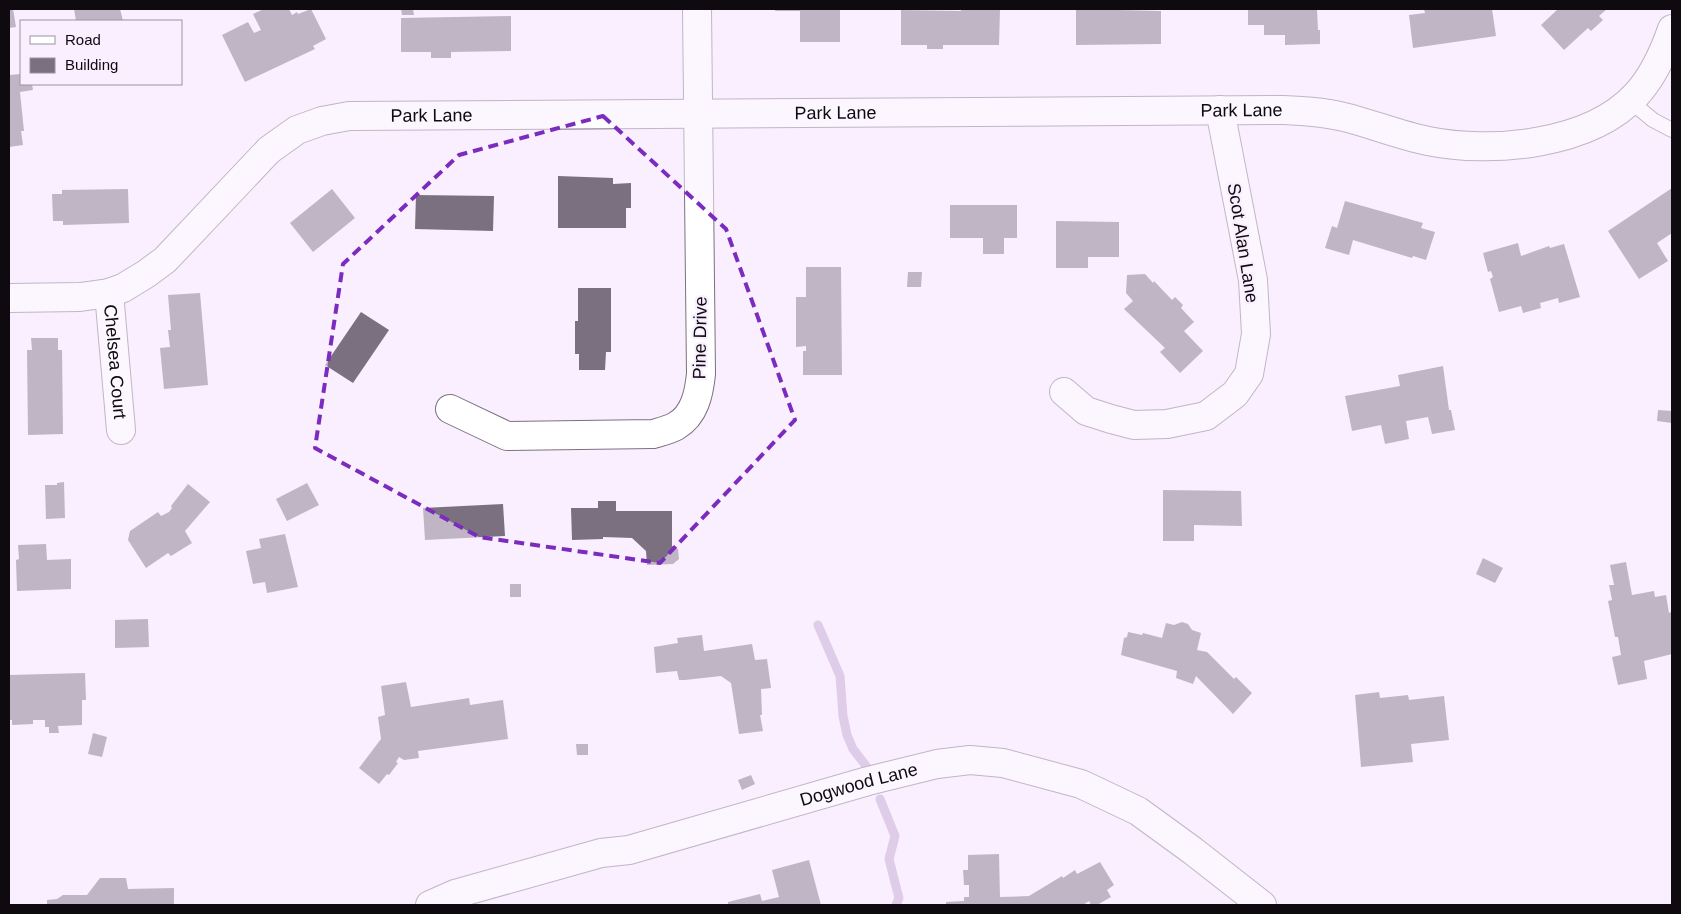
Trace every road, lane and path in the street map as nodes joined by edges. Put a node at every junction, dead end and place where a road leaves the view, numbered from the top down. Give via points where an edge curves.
1 (697, 9) edge
2 (1672, 29) edge
3 (1630, 101) junction
4 (1220, 110) junction
5 (699, 113) junction
6 (1672, 130) edge
7 (109, 293) junction
8 (9, 298) edge
9 (1064, 392) dead end
10 (450, 409) dead end
11 (121, 430) dead end
12 (430, 905) edge
13 (1262, 905) edge

1 - 5 street, Pine Drive
2 - 3 street, Park Lane via 1651,75
3 - 4 street, Park Lane via 1602,121 1565,135 1517,144 1483,146 1426,141 1344,117 1310,111
3 - 6 lane via 1653,120
4 - 5 street, Park Lane
4 - 9 street, Scot Alan Lane via 1253,280 1256,334 1249,374 1236,394 1206,416 1167,424 1134,425 1111,419 1086,411
5 - 7 street, Park Lane via 380,114 322,121 298,130 269,150 165,260 123,288
5 - 10 street, Pine Drive via 701,374 699,392 690,414 676,426 653,434 507,436
7 - 8 street, Park Lane via 80,297
7 - 11 street, Chelsea Court
12 - 13 street, Dogwood Lane via 464,891 600,853 629,850 868,781 938,764 970,760 1003,763 1080,784 1138,811

